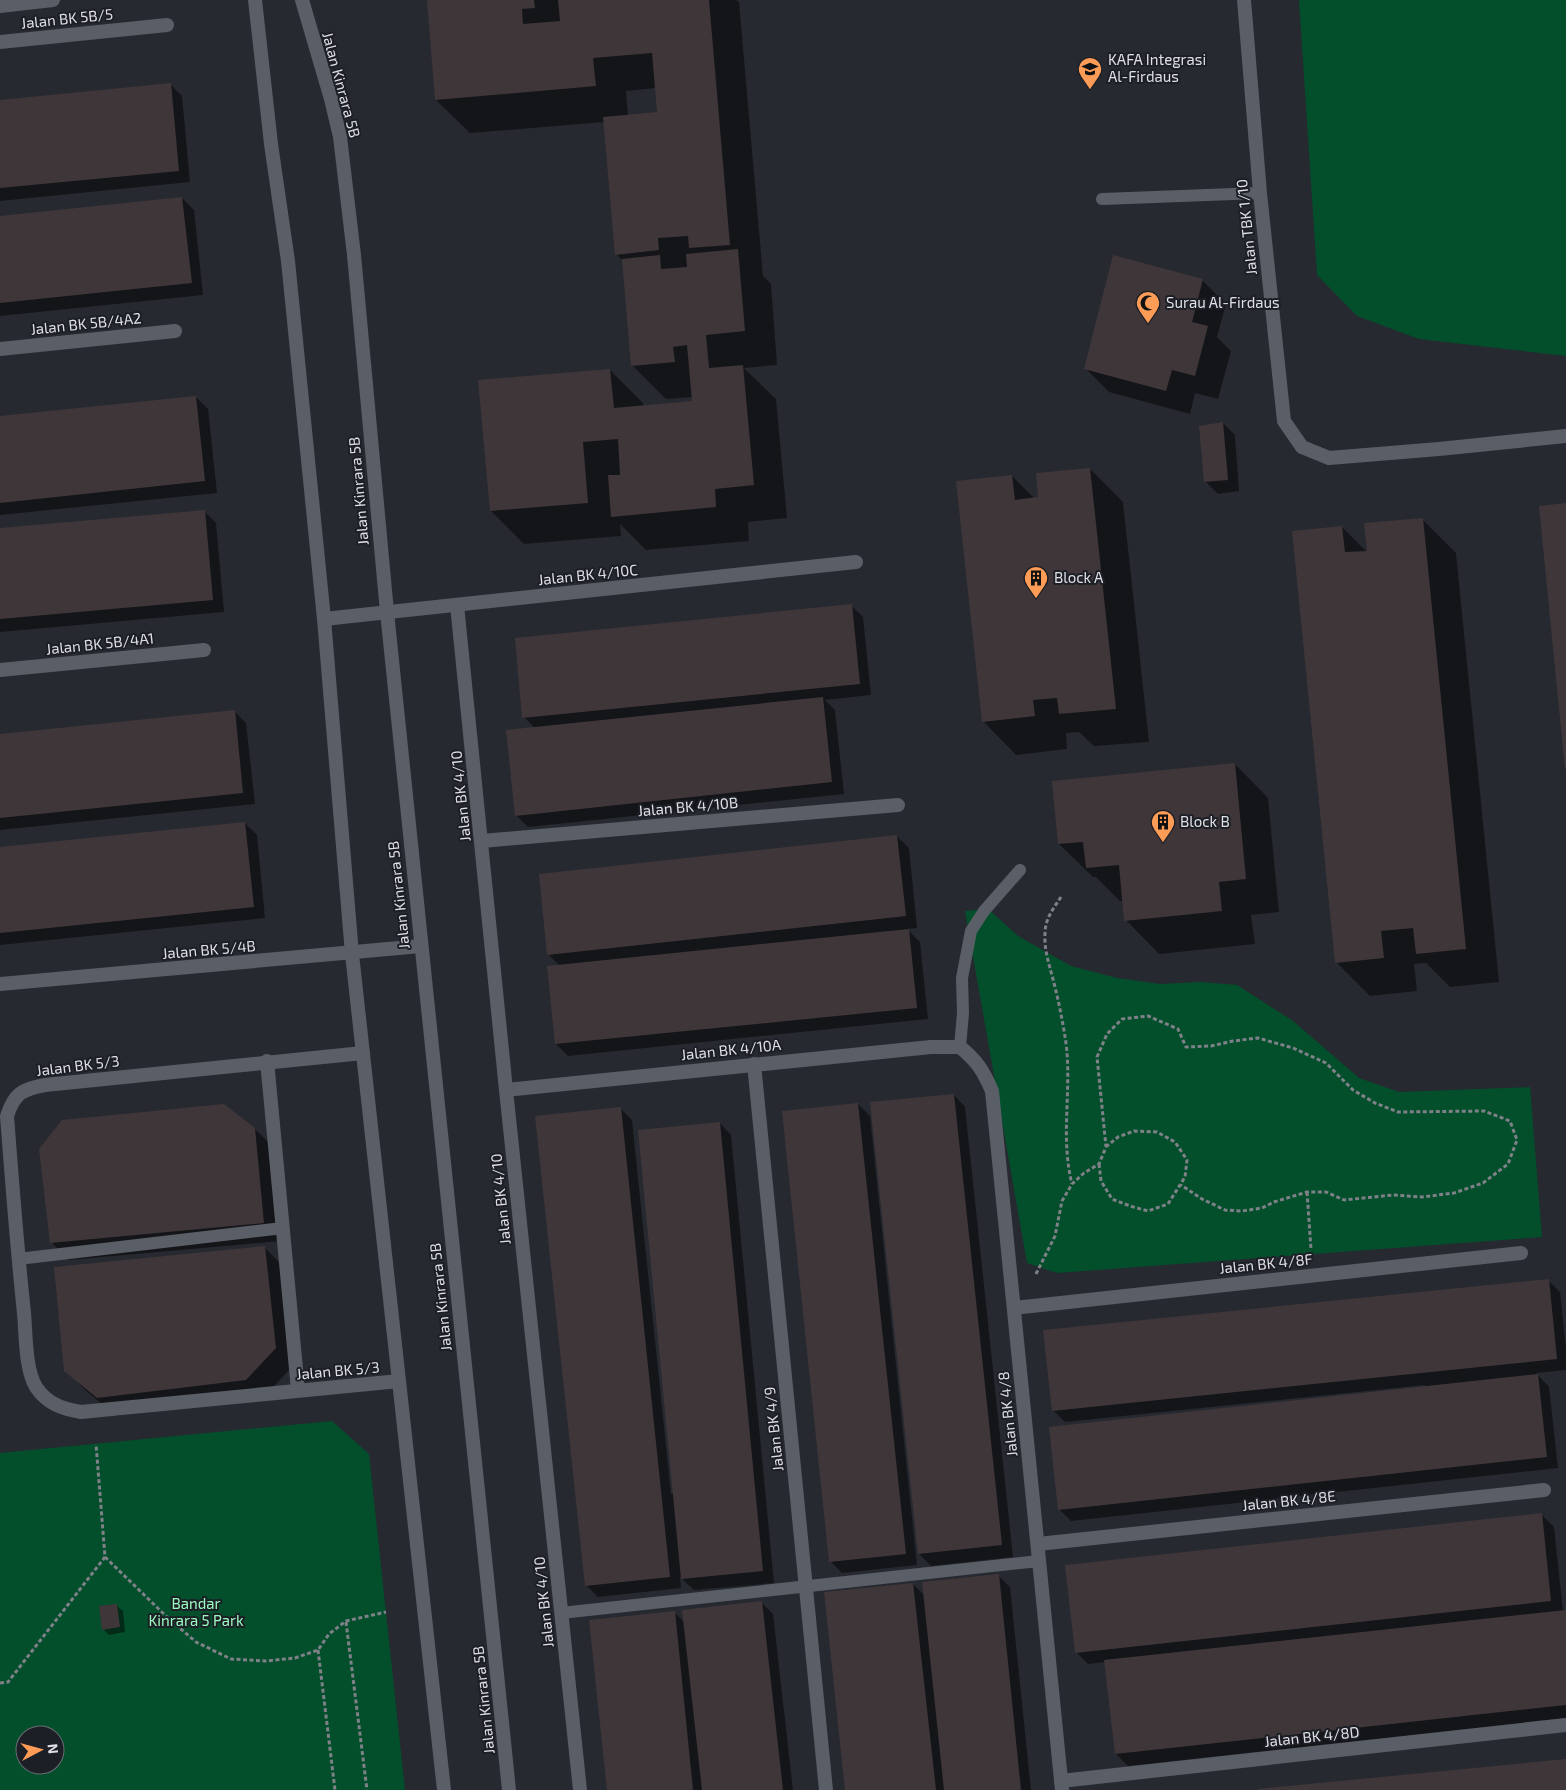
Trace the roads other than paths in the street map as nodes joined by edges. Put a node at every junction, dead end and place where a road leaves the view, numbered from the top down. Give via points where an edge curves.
1 (53, 0) edge
2 (255, 0) edge
3 (302, 0) edge
4 (1244, 0) edge
5 (0, 6) edge
6 (167, 25) dead end
7 (0, 42) edge
8 (1260, 193) junction
9 (1102, 200) dead end
10 (175, 331) dead end
11 (0, 349) edge
12 (1566, 436) edge
13 (856, 562) dead end
14 (457, 605) junction
15 (387, 612) junction
16 (324, 619) junction
17 (204, 650) dead end
18 (0, 670) edge
19 (898, 805) dead end
20 (482, 841) junction
21 (1020, 870) dead end
22 (421, 946) junction
23 (352, 954) junction
24 (0, 984) edge
25 (960, 1047) junction
26 (362, 1052) junction
27 (267, 1061) junction
28 (754, 1064) junction
29 (506, 1090) junction
30 (283, 1228) junction
31 (1521, 1252) dead end
32 (18, 1260) junction
33 (1014, 1304) junction
34 (399, 1382) junction
35 (298, 1390) junction
36 (1544, 1490) dead end
37 (1038, 1544) junction
38 (1039, 1561) junction
39 (806, 1587) junction
40 (561, 1613) junction
41 (1566, 1724) edge
42 (1061, 1785) edge
43 (444, 1790) edge
44 (509, 1790) edge
45 (580, 1790) edge
46 (826, 1790) edge

1 - 5 street, Jalan BK 5B/5
2 - 16 street via 288,261
3 - 15 street, Jalan Kinrara 5B via 340,137
4 - 8 street, Jalan TBK 1/10
6 - 7 street, Jalan BK 5B/5
8 - 9 lane
8 - 12 street, Jalan TBK 1/10 via 1284,421 1302,448 1329,458
10 - 11 street, Jalan BK 5B/4A2
13 - 14 street, Jalan BK 4/10C
14 - 15 street, Jalan BK 4/10C
14 - 20 street, Jalan BK 4/10
15 - 16 street, Jalan BK 4/10C
15 - 22 street, Jalan Kinrara 5B
16 - 23 street
17 - 18 street, Jalan BK 5B/4A1
19 - 20 street, Jalan BK 4/10B
20 - 29 street, Jalan BK 4/10
21 - 25 lane via 984,911 971,932 962,978
22 - 23 street, Jalan BK 5/4B
22 - 44 street, Jalan Kinrara 5B
23 - 24 street, Jalan BK 5/4B
23 - 26 street
25 - 28 street, Jalan BK 4/10A
25 - 33 street, Jalan BK 4/8 via 983,1071 992,1091
26 - 27 street, Jalan BK 5/3
26 - 34 street
27 - 30 street
27 - 32 street, Jalan BK 5/3 via 45,1085 19,1093 7,1116
28 - 29 street, Jalan BK 4/10A
28 - 39 street, Jalan BK 4/9
29 - 40 street, Jalan BK 4/10
30 - 32 lane
30 - 35 street
31 - 33 street, Jalan BK 4/8F
32 - 35 street, Jalan BK 5/3 via 29,1369 36,1387 49,1402 64,1409 81,1412
33 - 37 street, Jalan BK 4/8
34 - 35 street, Jalan BK 5/3
34 - 43 street
36 - 37 street, Jalan BK 4/8E
37 - 38 street, Jalan BK 4/8
38 - 39 lane
38 - 42 street, Jalan BK 4/8
39 - 40 lane
39 - 46 street, Jalan BK 4/9
40 - 45 street, Jalan BK 4/10
41 - 42 street, Jalan BK 4/8D

